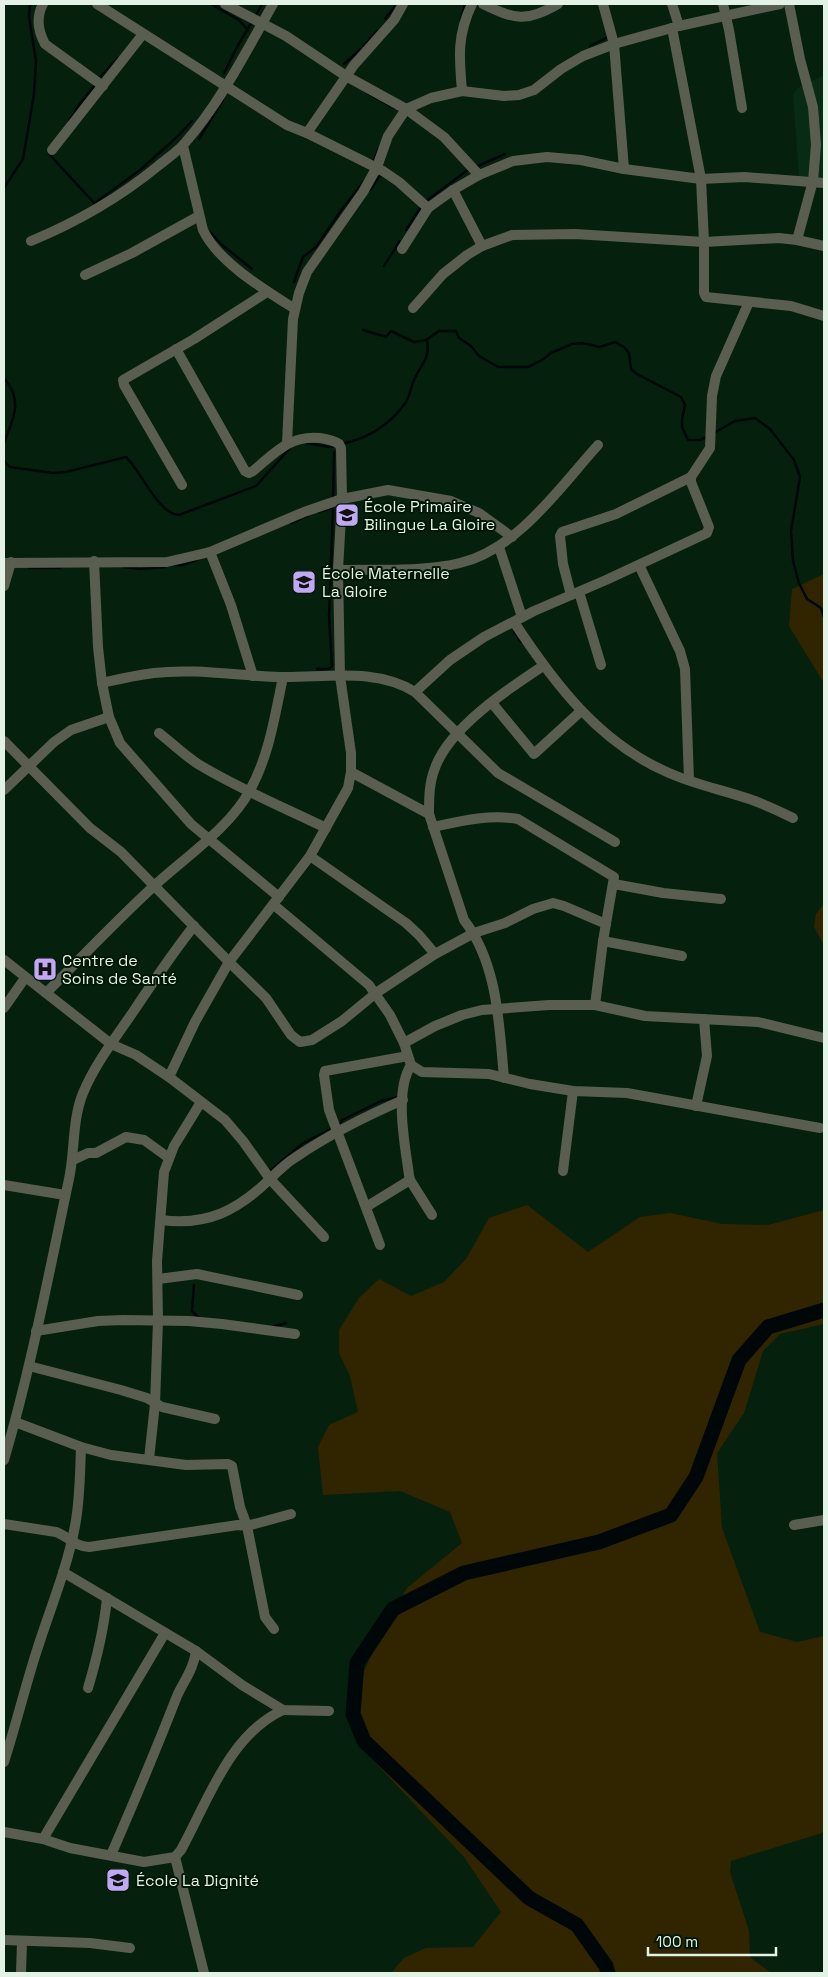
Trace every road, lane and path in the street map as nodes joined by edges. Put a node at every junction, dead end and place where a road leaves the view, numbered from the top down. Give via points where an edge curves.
1 (43, 4) edge
2 (97, 4) edge
3 (225, 4) edge
4 (273, 4) edge
5 (403, 4) edge
6 (472, 4) edge
7 (483, 4) edge
8 (558, 4) edge
9 (603, 4) edge
10 (672, 4) edge
11 (723, 4) edge
12 (780, 4) edge
13 (789, 4) edge
14 (726, 16) junction
15 (262, 23) junction
16 (675, 27) junction
17 (143, 34) junction
18 (614, 44) junction
19 (346, 76) junction
20 (103, 86) junction
21 (226, 86) junction
22 (462, 91) junction
23 (742, 108) dead end
24 (406, 109) junction
25 (307, 134) junction
26 (183, 146) junction
27 (52, 150) dead end
28 (377, 167) junction
29 (624, 169) junction
30 (479, 175) junction
31 (701, 179) junction
32 (813, 181) junction
33 (824, 183) edge
34 (453, 190) junction
35 (428, 208) junction
36 (200, 216) junction
37 (797, 240) junction
38 (31, 241) dead end
39 (704, 242) junction
40 (482, 246) junction
41 (824, 246) edge
42 (402, 249) dead end
43 (85, 275) dead end
44 (267, 292) junction
45 (749, 302) junction
46 (413, 308) dead end
47 (294, 309) junction
48 (824, 316) edge
49 (176, 349) junction
50 (287, 443) junction
51 (598, 445) dead end
52 (691, 477) junction
53 (182, 485) dead end
54 (342, 499) junction
55 (512, 537) junction
56 (499, 547) junction
57 (210, 552) junction
58 (94, 562) junction
59 (8, 563) edge
60 (640, 565) junction
61 (338, 570) junction
62 (4, 586) edge
63 (575, 593) junction
64 (518, 619) junction
65 (601, 665) dead end
66 (543, 666) junction
67 (252, 676) junction
68 (340, 676) junction
69 (283, 677) junction
70 (102, 683) junction
71 (415, 692) junction
72 (492, 703) junction
73 (581, 711) junction
74 (109, 717) junction
75 (159, 733) dead end
76 (458, 733) junction
77 (4, 741) edge
78 (28, 764) junction
79 (351, 772) junction
80 (689, 780) junction
81 (4, 790) edge
82 (249, 792) junction
83 (429, 814) junction
84 (793, 818) dead end
85 (433, 827) junction
86 (326, 828) junction
87 (209, 840) junction
88 (615, 842) dead end
89 (310, 856) junction
90 (614, 884) junction
91 (154, 886) junction
92 (721, 899) dead end
93 (276, 901) junction
94 (606, 924) junction
95 (194, 926) junction
96 (474, 933) junction
97 (603, 941) junction
98 (435, 954) junction
99 (682, 956) dead end
100 (4, 960) edge
101 (228, 962) junction
102 (25, 978) junction
103 (46, 993) junction
104 (376, 993) junction
105 (595, 1005) junction
106 (4, 1008) edge
107 (498, 1009) junction
108 (704, 1019) junction
109 (824, 1038) edge
110 (404, 1043) junction
111 (110, 1044) junction
112 (409, 1061) junction
113 (169, 1077) junction
114 (504, 1078) junction
115 (573, 1091) junction
116 (403, 1100) junction
117 (201, 1102) junction
118 (696, 1106) junction
119 (820, 1128) dead end
120 (336, 1129) junction
121 (169, 1158) junction
122 (73, 1160) junction
123 (563, 1171) dead end
124 (270, 1179) junction
125 (410, 1180) junction
126 (4, 1185) edge
127 (65, 1195) junction
128 (366, 1207) junction
129 (432, 1215) dead end
130 (161, 1220) junction
131 (324, 1237) dead end
132 (380, 1245) dead end
133 (158, 1279) junction
134 (298, 1295) dead end
135 (158, 1322) junction
136 (36, 1332) junction
137 (295, 1334) dead end
138 (29, 1366) junction
139 (155, 1404) junction
140 (215, 1420) dead end
141 (15, 1422) junction
142 (81, 1447) junction
143 (149, 1459) junction
144 (4, 1460) edge
145 (291, 1514) dead end
146 (824, 1520) edge
147 (4, 1524) edge
148 (794, 1525) dead end
149 (247, 1526) junction
150 (71, 1542) junction
151 (64, 1572) junction
152 (108, 1598) junction
153 (274, 1629) dead end
154 (165, 1634) junction
155 (196, 1651) junction
156 (88, 1688) dead end
157 (283, 1710) junction
158 (329, 1711) dead end
159 (4, 1762) edge
160 (4, 1832) edge
161 (43, 1839) junction
162 (111, 1855) junction
163 (175, 1857) junction
164 (4, 1940) edge
165 (22, 1942) junction
166 (130, 1948) dead end
167 (21, 1973) edge
168 (204, 1973) edge

1 - 20 street via 38,21 45,44
2 - 17 street
3 - 15 street
4 - 15 street
5 - 19 street via 394,20
6 - 22 street via 460,36
7 - 8 street via 509,16 520,17 537,14
9 - 18 street
10 - 16 street
11 - 14 street
12 - 14 street
13 - 32 street via 813,107 816,145
14 - 16 street
14 - 23 street
15 - 19 street
15 - 21 street
16 - 18 street
16 - 31 street
17 - 20 street
17 - 21 street
18 - 22 street via 583,56 534,90 519,95
18 - 29 street
19 - 24 street
19 - 25 street
20 - 27 street
21 - 25 street via 287,126
21 - 26 street
22 - 24 street via 431,98
24 - 28 street via 388,136
24 - 30 street via 444,137
25 - 28 street
26 - 36 street
26 - 38 street via 102,206
28 - 35 street
28 - 47 street via 307,272
29 - 30 street via 547,157 513,161
29 - 31 street
30 - 34 street
31 - 32 street via 744,177
31 - 39 street
32 - 33 street
32 - 37 street
34 - 35 street
34 - 40 street
35 - 42 street
36 - 43 street
36 - 44 street via 203,230 214,248
37 - 39 street
37 - 41 street
39 - 40 street via 575,234 512,235
39 - 45 street via 706,297
40 - 46 street via 443,274
44 - 47 street
44 - 49 street
45 - 48 street via 790,306
45 - 52 street via 716,376 709,450
47 - 50 street
49 - 50 street via 245,471 253,472
49 - 53 street via 123,380
50 - 54 street via 309,437 330,439 339,444
51 - 55 street
52 - 60 street via 709,530
52 - 63 street via 616,514 562,532 563,564
54 - 55 street via 388,490 451,501 479,513
54 - 57 street
54 - 61 street
55 - 56 street
56 - 61 street via 462,562 440,566
56 - 64 street
57 - 58 street via 167,562
57 - 67 street via 231,604
58 - 59 street
58 - 70 street
59 - 62 street
60 - 63 street
60 - 80 street via 680,651 685,669
61 - 68 street
63 - 64 street
63 - 65 street
64 - 66 street
64 - 71 street via 450,660
66 - 72 street
66 - 73 street
67 - 69 street
67 - 70 street via 155,673
68 - 69 street
68 - 71 street via 378,677 402,684
68 - 79 street
69 - 82 street via 260,772
70 - 74 street
71 - 76 street
72 - 73 street via 534,754
72 - 76 street
73 - 80 street via 632,755 669,774
74 - 78 street via 71,730
74 - 87 street via 120,743
75 - 82 street via 196,763
76 - 83 street via 434,768
76 - 88 street via 508,780
77 - 78 street
78 - 81 street
78 - 91 street via 90,828 121,852
79 - 83 street
79 - 86 street via 348,788
80 - 84 street via 756,801
82 - 86 street
82 - 87 street
83 - 85 street
85 - 90 street via 482,818 518,819 612,875
85 - 96 street via 464,920
86 - 89 street
87 - 91 street
87 - 93 street
89 - 93 street
89 - 98 street via 406,923
90 - 92 street
90 - 94 street
91 - 95 street
91 - 103 street
93 - 101 street
93 - 104 street
94 - 96 street via 553,903
94 - 97 street
95 - 101 street
95 - 111 street
96 - 98 street
96 - 107 street via 488,967
97 - 99 street
97 - 105 street
98 - 104 street
100 - 102 street
101 - 104 street via 266,998 291,1035 300,1042 312,1040
101 - 113 street
102 - 103 street
102 - 106 street
103 - 111 street
104 - 110 street
105 - 107 street
105 - 108 street via 645,1016
107 - 110 street via 455,1017
107 - 114 street
108 - 109 street via 758,1022
108 - 118 street via 707,1056
110 - 112 street
111 - 113 street via 136,1055
111 - 122 street via 82,1095 75,1126
112 - 114 street via 422,1072 489,1074
112 - 116 street
112 - 120 street via 325,1071 329,1110
113 - 117 street
114 - 115 street
115 - 118 street via 627,1092
115 - 123 street
116 - 120 street
116 - 125 street via 401,1120
117 - 121 street
117 - 124 street via 226,1120
118 - 119 street
120 - 124 street
120 - 128 street
121 - 122 street via 144,1140 126,1137 96,1153
121 - 130 street via 162,1180
122 - 127 street
124 - 130 street via 227,1212 198,1221
124 - 131 street
125 - 128 street
125 - 129 street
126 - 127 street
127 - 136 street
128 - 132 street
130 - 133 street
133 - 134 street via 197,1274
133 - 135 street
135 - 136 street via 98,1321
135 - 137 street via 214,1323
135 - 139 street
136 - 138 street
138 - 139 street via 121,1390 147,1398
138 - 141 street
139 - 140 street
139 - 143 street
141 - 142 street
141 - 144 street
142 - 143 street via 111,1455
142 - 150 street via 79,1498
143 - 149 street via 166,1463 232,1466
145 - 149 street
146 - 148 street
147 - 150 street via 56,1532
149 - 150 street via 89,1547
149 - 153 street via 265,1617
150 - 151 street
151 - 152 street
151 - 159 street
152 - 154 street
152 - 156 street
154 - 155 street
154 - 161 street
155 - 157 street
155 - 162 street via 195,1662 178,1694
157 - 158 street
157 - 163 street via 258,1725 238,1747
160 - 161 street
161 - 162 street via 70,1848
162 - 163 street via 144,1862
163 - 168 street
164 - 165 street
165 - 166 street via 90,1943
165 - 167 street

